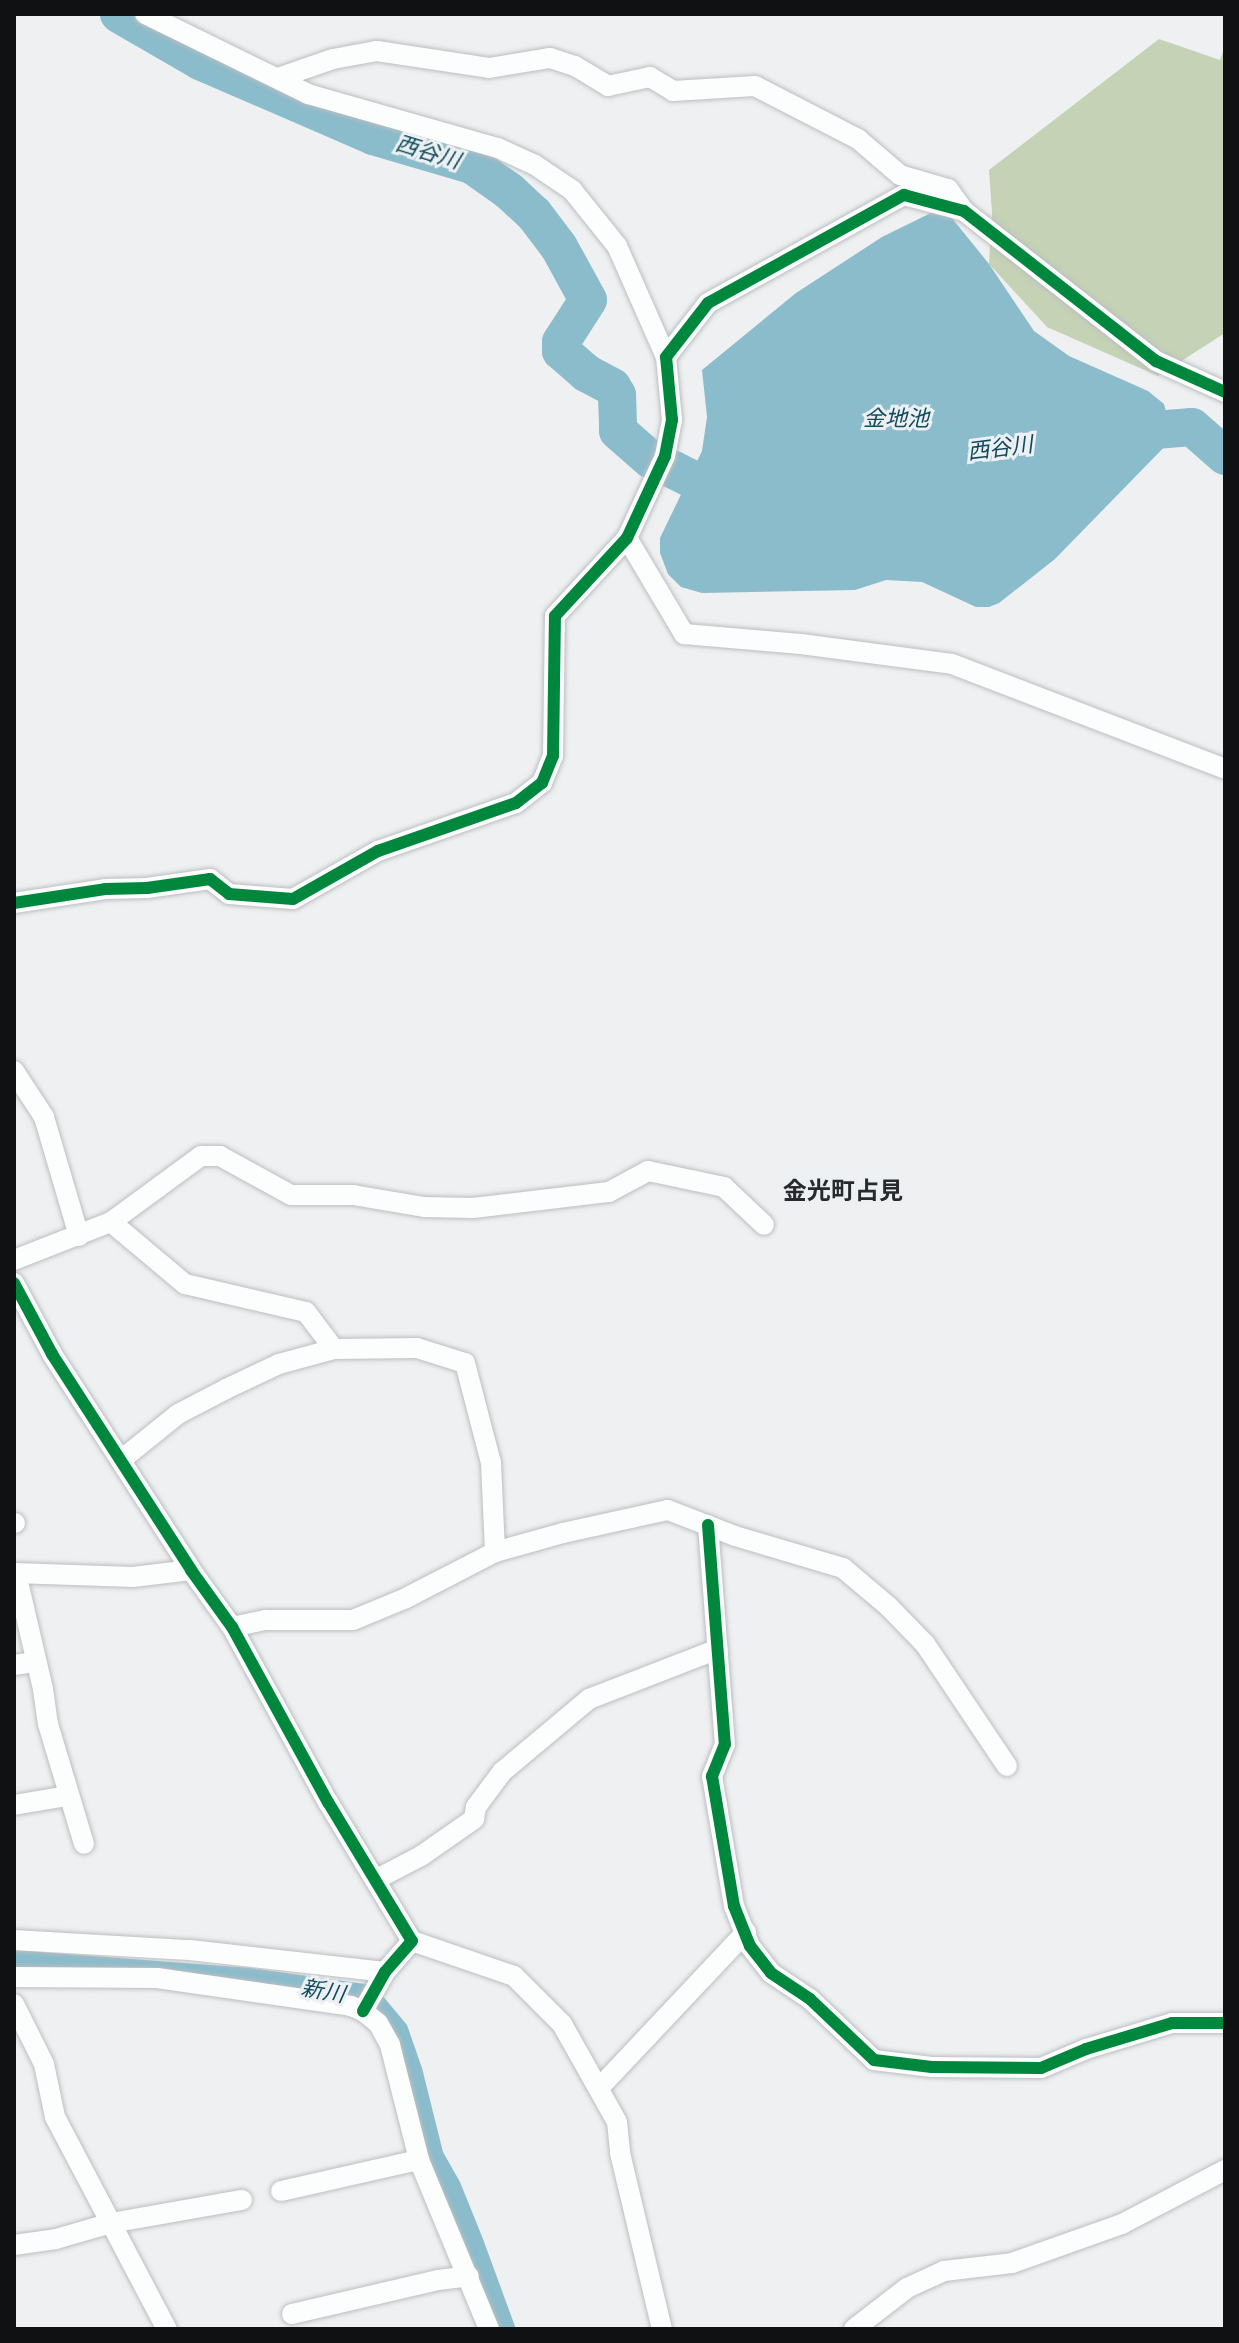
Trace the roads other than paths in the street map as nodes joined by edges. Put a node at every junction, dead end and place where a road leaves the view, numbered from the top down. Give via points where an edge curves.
1 (145, 14) edge
2 (278, 78) junction
3 (964, 211) junction
4 (666, 357) junction
5 (1225, 392) edge
6 (627, 538) junction
7 (1225, 769) edge
8 (14, 903) edge
9 (14, 1071) edge
10 (111, 1222) junction
11 (764, 1225) dead end
12 (79, 1236) junction
13 (14, 1260) edge
14 (14, 1283) edge
15 (334, 1349) junction
16 (121, 1460) junction
17 (708, 1525) junction
18 (495, 1552) junction
19 (191, 1570) junction
20 (15, 1573) edge
21 (232, 1627) junction
22 (718, 1649) junction
23 (36, 1662) junction
24 (14, 1665) edge
25 (1007, 1766) dead end
26 (67, 1796) junction
27 (14, 1805) edge
28 (84, 1844) dead end
29 (375, 1880) junction
30 (746, 1932) junction
31 (14, 1940) edge
32 (412, 1941) junction
33 (385, 1972) junction
34 (14, 1977) edge
35 (14, 2004) edge
36 (363, 2011) junction
37 (1225, 2023) edge
38 (600, 2087) junction
39 (419, 2160) junction
40 (1225, 2170) edge
41 (281, 2191) dead end
42 (242, 2200) dead end
43 (111, 2223) junction
44 (14, 2245) edge
45 (469, 2276) junction
46 (292, 2314) dead end
47 (167, 2329) edge
48 (489, 2329) edge
49 (662, 2329) edge
50 (854, 2329) edge

1 - 2 street
2 - 3 street via 377,51 489,68 550,58 608,86 650,77 673,91 755,86 858,139 900,175 948,189
2 - 4 street via 351,108 498,148 572,190 617,246
3 - 4 street via 904,195 708,303
3 - 5 street via 1156,361
4 - 6 street via 672,420 665,456
6 - 7 street via 684,634 952,664
6 - 8 street via 555,616 553,756 542,783 516,803 378,851 293,899 229,894 210,879
9 - 12 street via 44,1117
10 - 11 street via 201,1156 220,1156 291,1195 353,1195 424,1207 473,1208 609,1192 648,1171 724,1187
10 - 12 street
10 - 15 street via 185,1284 306,1312
12 - 13 street
14 - 16 street via 52,1354
15 - 16 street via 279,1364 178,1414
15 - 18 street via 417,1348 465,1363 491,1463
16 - 19 street
17 - 18 street via 668,1510
17 - 22 street
17 - 25 street via 843,1568 925,1644
18 - 21 street via 353,1620 266,1620
19 - 20 street via 133,1577
19 - 21 street
20 - 23 street
21 - 29 street
22 - 29 street via 589,1699 502,1772 476,1807 474,1819
22 - 30 street via 725,1744 712,1776 734,1906
23 - 24 street
23 - 26 street
26 - 27 street
26 - 28 street
29 - 32 street
30 - 37 street via 771,1973 810,1999 874,2060 932,2067 1041,2068 1172,2023
30 - 38 street
31 - 33 street via 190,1950
32 - 33 street
32 - 38 street via 514,1976 562,2024
33 - 36 street
34 - 36 street via 157,1978
35 - 43 street via 44,2064 55,2117
36 - 39 street via 378,2023 390,2045
38 - 49 street via 617,2122
39 - 41 street
39 - 45 street
40 - 50 street via 1122,2224 1012,2263 944,2271 907,2288
42 - 43 street
43 - 44 street
43 - 47 street
45 - 46 street
45 - 48 street

